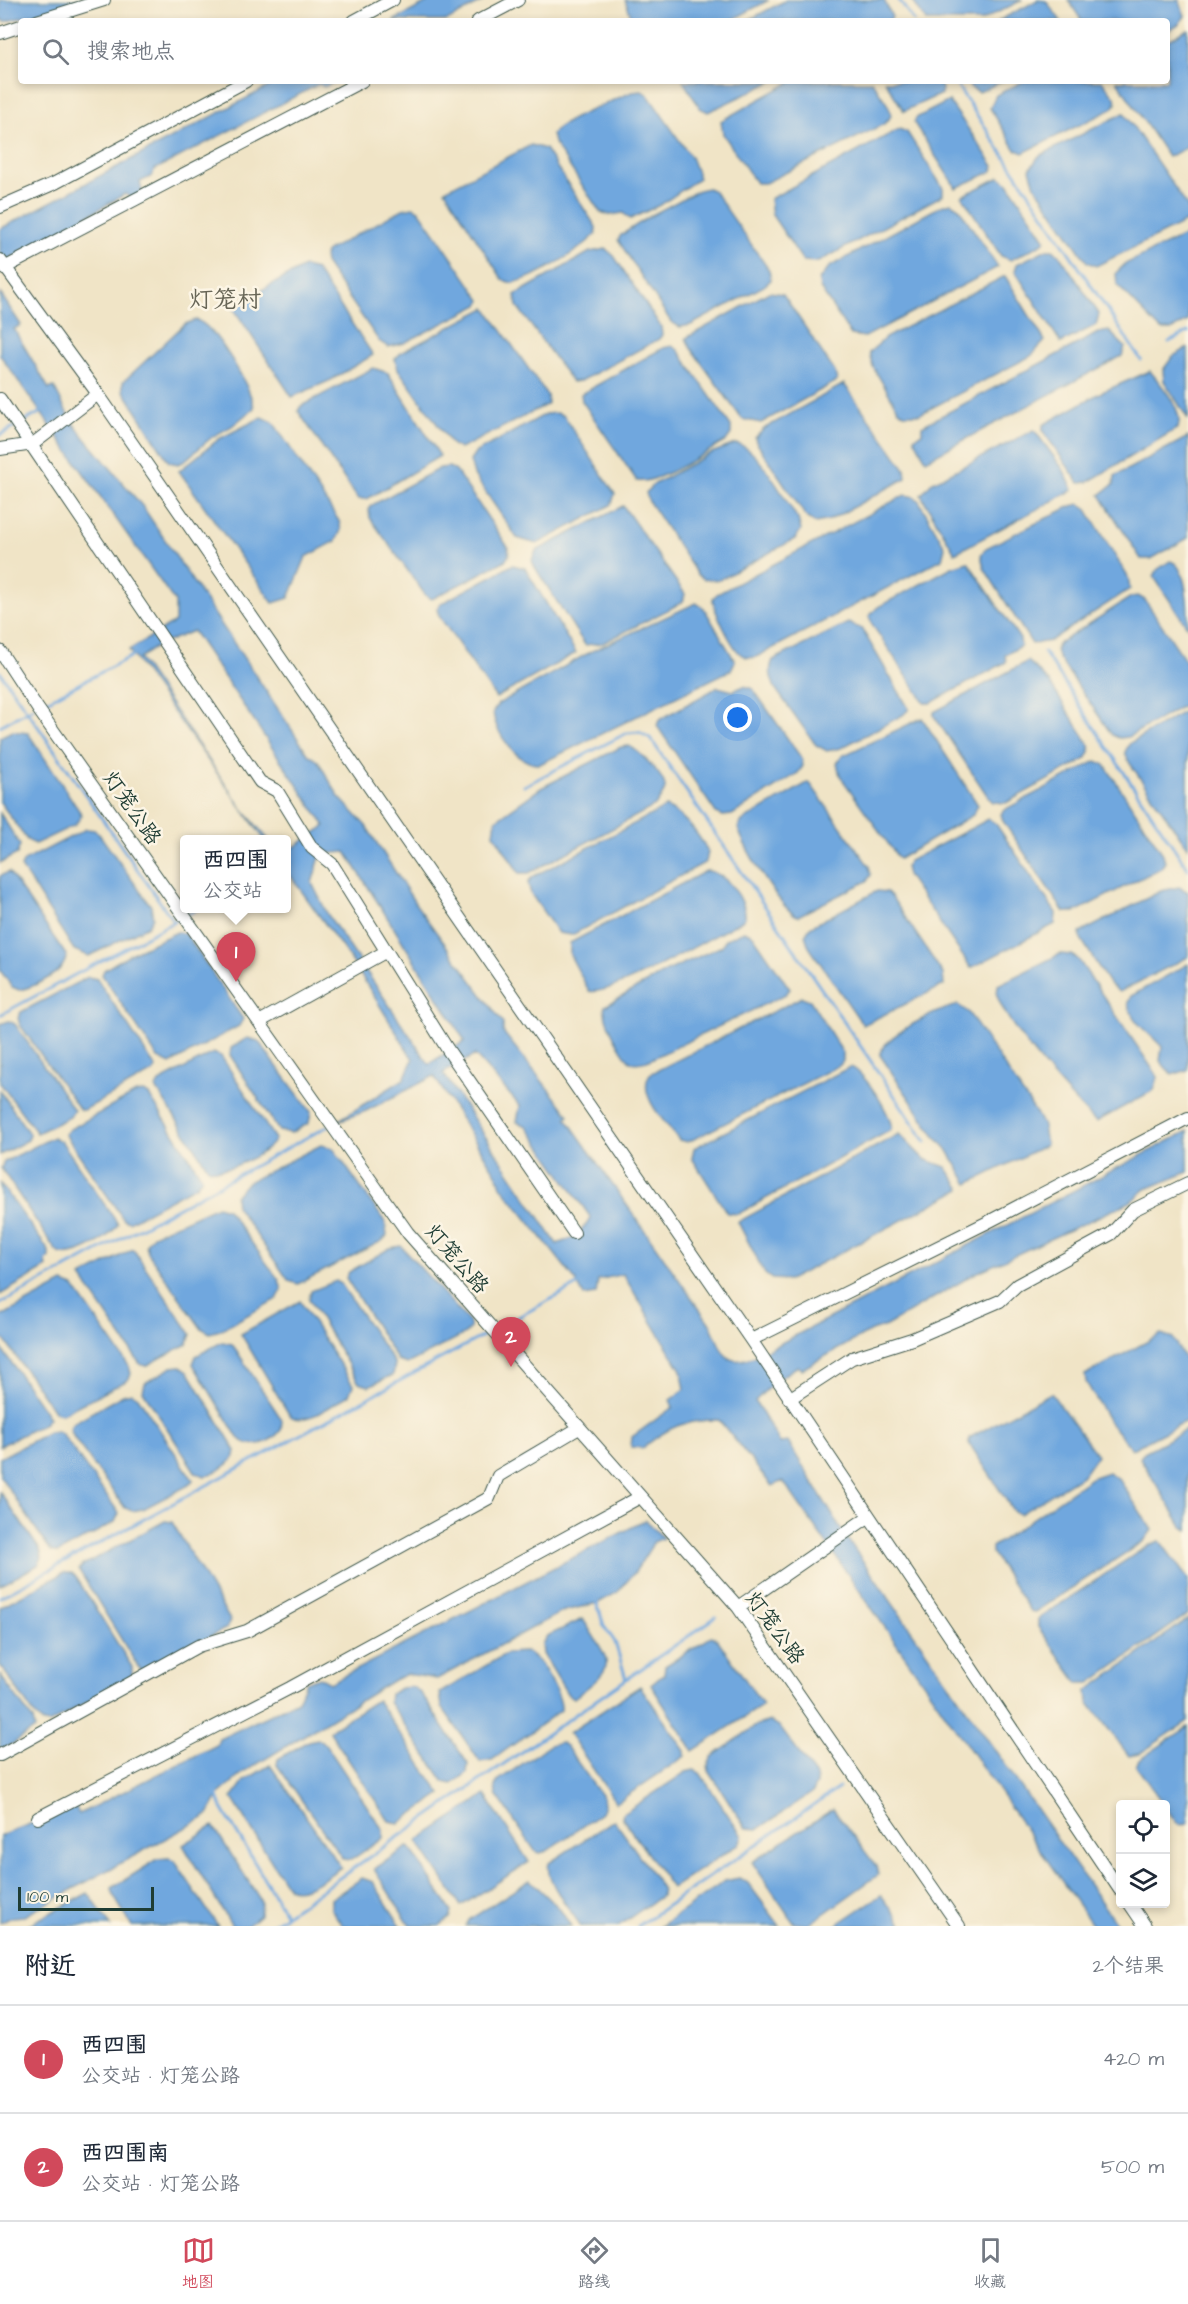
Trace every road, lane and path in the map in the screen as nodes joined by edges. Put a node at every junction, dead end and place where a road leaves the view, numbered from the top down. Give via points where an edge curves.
1 (104, 0) edge
2 (393, 0) edge
3 (518, 0) edge
4 (47, 18) edge
5 (360, 18) edge
6 (484, 18) edge
7 (18, 27) edge
8 (0, 33) edge
9 (240, 84) edge
10 (356, 84) edge
11 (0, 207) edge
12 (3, 263) edge
13 (98, 394) junction
14 (0, 399) edge
15 (33, 444) junction
16 (0, 449) edge
17 (0, 651) edge
18 (180, 910) edge
19 (182, 913) edge
20 (385, 952) dead end
21 (259, 1022) junction
22 (1188, 1118) edge
23 (1188, 1183) edge
24 (574, 1233) dead end
25 (751, 1340) junction
26 (789, 1399) junction
27 (579, 1428) junction
28 (640, 1497) junction
29 (868, 1517) junction
30 (738, 1608) junction
31 (0, 1755) edge
32 (38, 1818) dead end
33 (1116, 1884) edge
34 (1133, 1908) edge
35 (959, 1926) edge
36 (1145, 1926) edge

1 - 4 street
2 - 5 street
3 - 6 street
7 - 8 street
9 - 11 street via 55,183
10 - 12 street
12 - 13 street
13 - 15 street
13 - 25 street
14 - 15 street
15 - 16 street
15 - 24 street via 260,782 277,791 312,848 332,864 459,1067
17 - 18 street, 灯笼公路
19 - 21 street, 灯笼公路
20 - 21 street
21 - 27 street, 灯笼公路 via 408,1233
22 - 25 street
23 - 26 street via 1132,1210 1111,1234 1017,1285 1000,1300 912,1339 852,1358
25 - 26 street
26 - 29 street
27 - 28 street, 灯笼公路
27 - 31 street via 498,1476 489,1498 247,1631 198,1646
28 - 30 street, 灯笼公路
28 - 32 street via 290,1688
29 - 30 street
29 - 33 street
30 - 35 street, 灯笼公路
34 - 36 street

